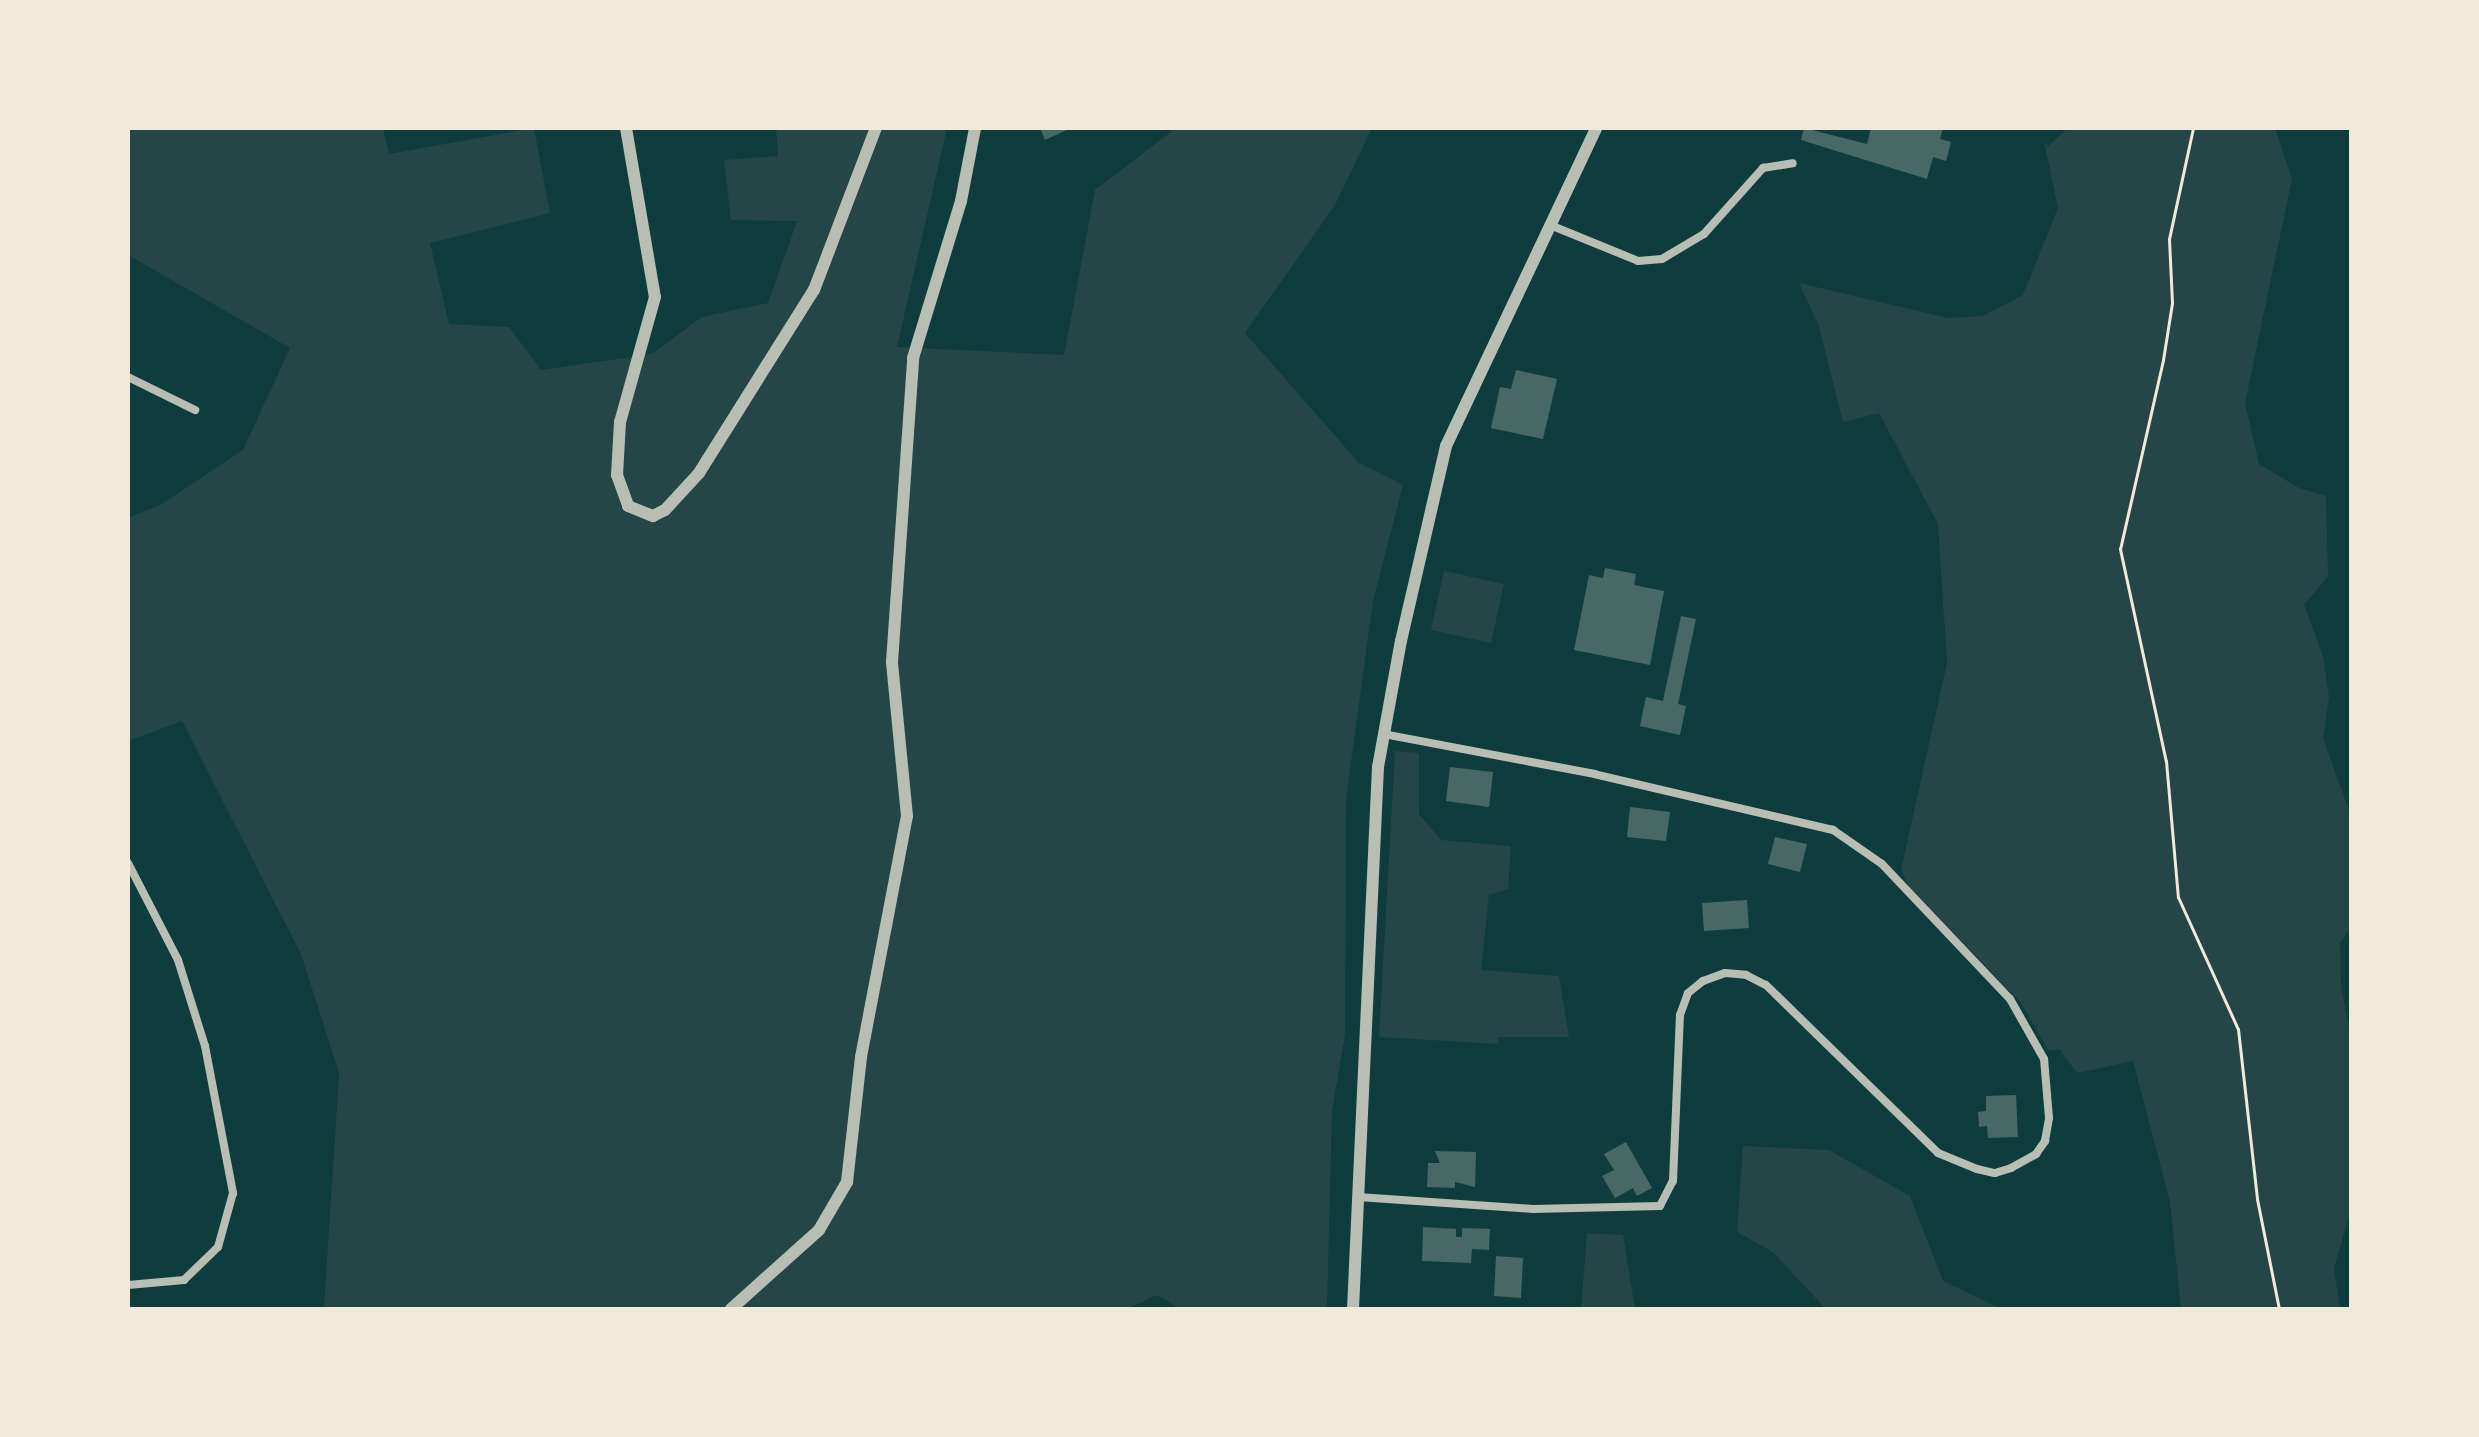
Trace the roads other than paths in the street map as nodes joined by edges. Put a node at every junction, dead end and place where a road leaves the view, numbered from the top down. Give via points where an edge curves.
1 (626, 128) edge
2 (876, 128) edge
3 (975, 128) edge
4 (1596, 128) edge
5 (1793, 163) dead end
6 (1550, 225) junction
7 (128, 377) edge
8 (195, 410) dead end
9 (1383, 734) junction
10 (128, 863) edge
11 (1358, 1197) junction
12 (128, 1285) edge
13 (731, 1309) edge
14 (1353, 1309) edge

1 - 2 street via 655,297 620,422 617,475 628,506 653,516 699,473 814,290
3 - 13 street via 961,201 913,358 892,662 907,816 861,1057 847,1182 819,1230
4 - 6 street
5 - 6 street via 1763,168 1704,234 1662,259 1638,261
6 - 9 street via 1446,446
7 - 8 street
9 - 11 street
9 - 11 street via 1595,774 1833,830 1882,864 2010,999 2044,1059 2049,1118 2045,1141 2036,1154 2011,1168 1995,1173 1948,1158 1920,1138 1766,985 1725,973 1688,993 1680,1015 1673,1181 1660,1206 1533,1209
10 - 12 street via 178,960 215,1089 233,1193 218,1247 184,1280
11 - 14 street

